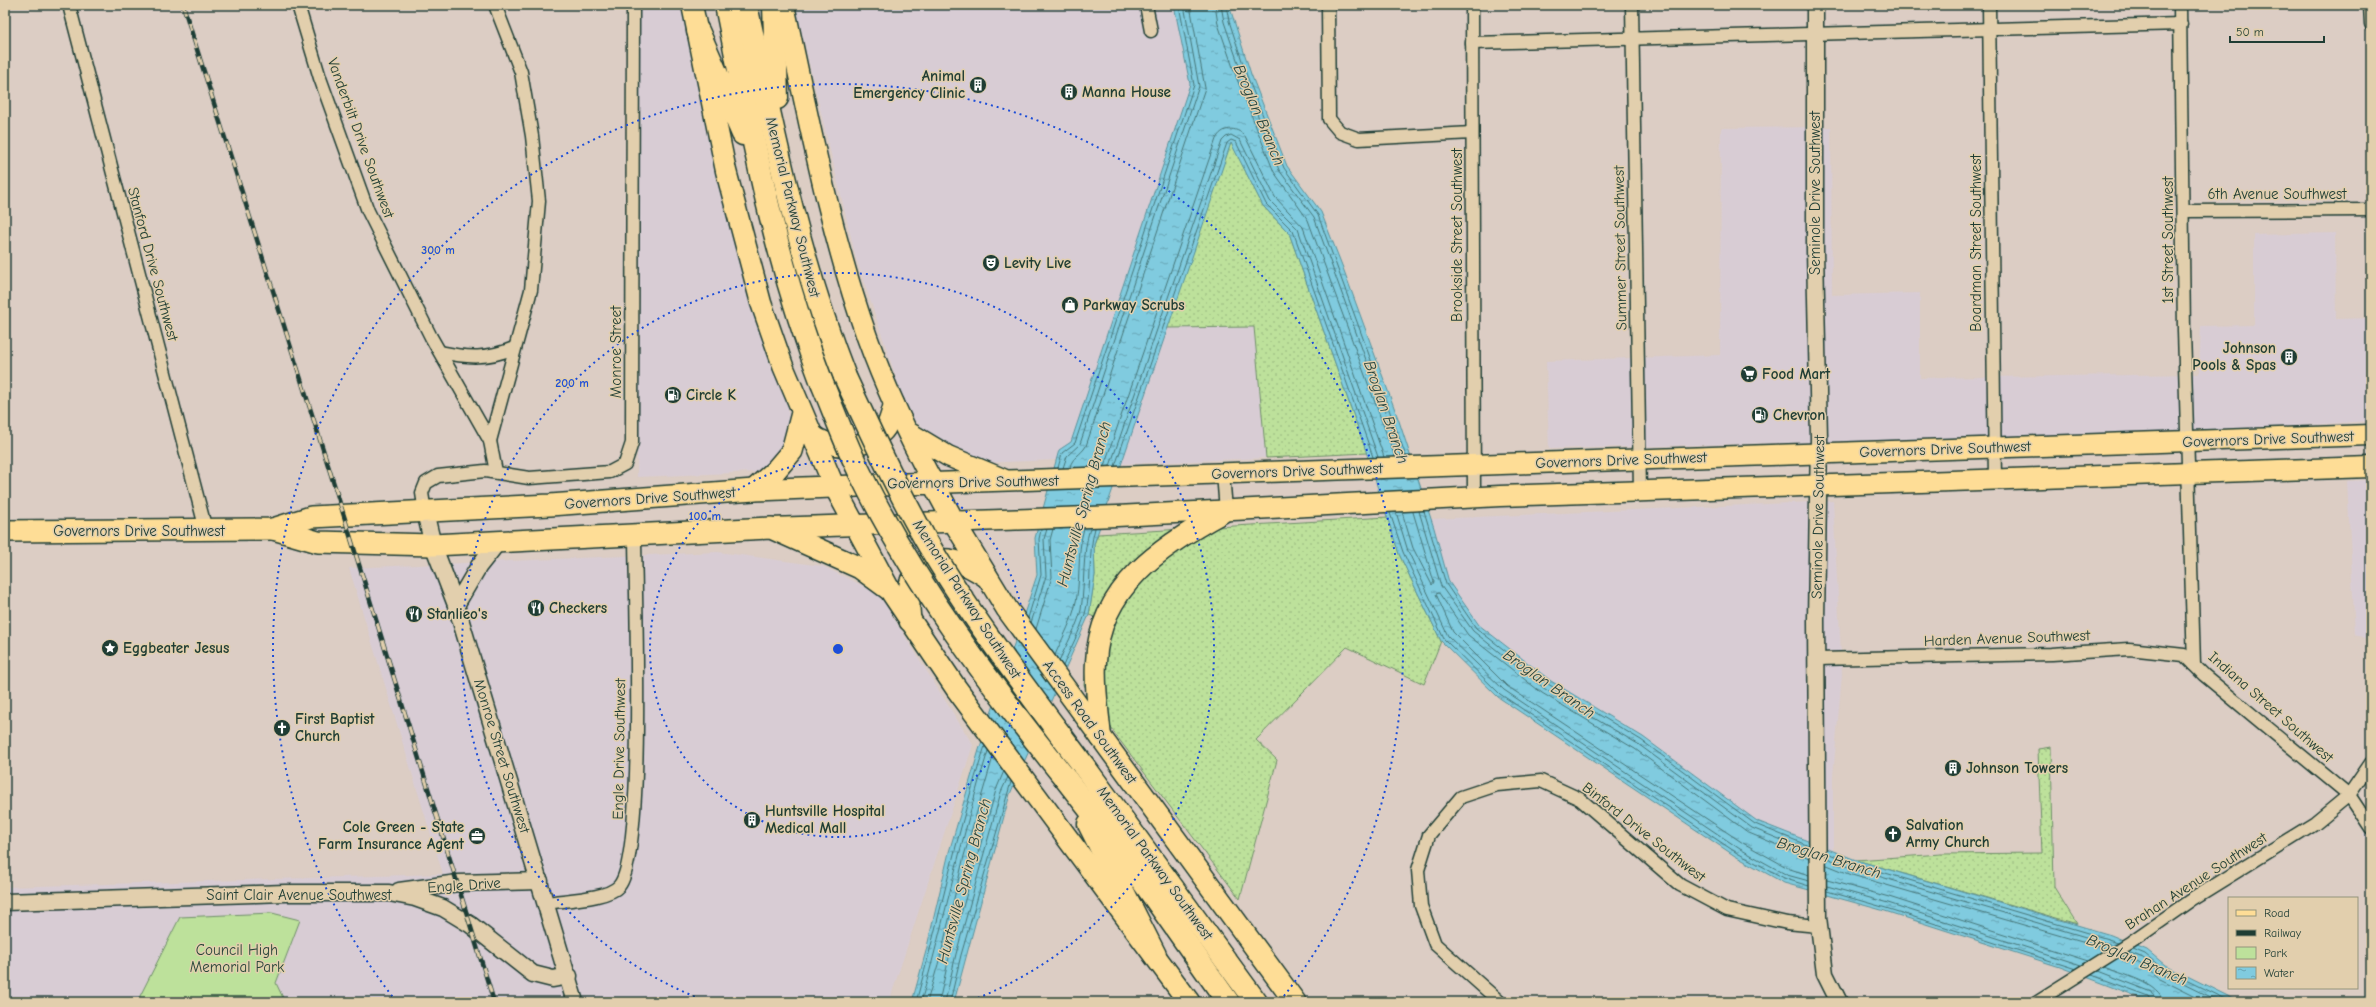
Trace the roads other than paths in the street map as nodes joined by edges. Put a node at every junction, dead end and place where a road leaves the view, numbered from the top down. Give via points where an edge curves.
1 (69, 5) edge
2 (298, 5) edge
3 (495, 5) edge
4 (633, 5) edge
5 (692, 5) edge
6 (726, 5) edge
7 (746, 5) edge
8 (774, 5) edge
9 (784, 5) edge
10 (1146, 5) edge
11 (1328, 5) edge
12 (1472, 5) edge
13 (1632, 5) edge
14 (1815, 5) edge
15 (1989, 5) edge
16 (2180, 5) edge
17 (2370, 5) edge
18 (2181, 24) junction
19 (2371, 24) edge
20 (1989, 28) junction
21 (698, 31) junction
22 (1151, 31) dead end
23 (1815, 33) junction
24 (1632, 38) junction
25 (1472, 43) junction
26 (1472, 134) junction
27 (781, 165) junction
28 (762, 180) junction
29 (2371, 210) edge
30 (2184, 211) junction
31 (514, 348) junction
32 (440, 352) junction
33 (894, 404) junction
34 (802, 413) junction
35 (904, 430) junction
36 (811, 434) junction
37 (2371, 435) edge
38 (490, 441) junction
39 (2188, 442) junction
40 (1994, 447) junction
41 (1819, 453) junction
42 (1640, 458) junction
43 (1475, 465) junction
44 (2371, 467) edge
45 (496, 472) junction
46 (1224, 474) junction
47 (2188, 475) junction
48 (1995, 480) junction
49 (1010, 482) junction
50 (933, 483) junction
51 (1819, 485) junction
52 (834, 486) junction
53 (754, 490) junction
54 (1640, 491) junction
55 (1474, 497) junction
56 (1226, 510) junction
57 (425, 512) junction
58 (954, 522) junction
59 (855, 524) junction
60 (771, 528) junction
61 (273, 529) junction
62 (206, 530) junction
63 (5, 531) edge
64 (635, 534) junction
65 (498, 542) junction
66 (433, 545) junction
67 (989, 579) junction
68 (890, 590) junction
69 (456, 605) junction
70 (910, 622) junction
71 (1817, 659) junction
72 (2194, 665) junction
73 (1101, 738) junction
74 (2371, 763) edge
75 (1069, 784) junction
76 (2349, 795) junction
77 (2371, 828) edge
78 (540, 881) junction
79 (389, 893) junction
80 (5, 902) edge
81 (547, 903) junction
82 (1818, 926) junction
83 (1155, 955) junction
84 (569, 976) junction
85 (575, 1002) edge
86 (1189, 1002) edge
87 (1228, 1002) edge
88 (1256, 1002) edge
89 (1295, 1002) edge
90 (1500, 1002) edge
91 (1839, 1002) edge
92 (2036, 1002) edge

1 - 62 street, Stanford Drive Southwest
2 - 32 street, Vanderbilt Drive Southwest via 320,78 368,211
3 - 31 street via 521,72 532,136 539,201 531,290
4 - 45 street, Monroe Street via 630,455 625,464 610,472 529,478
5 - 21 main road
6 - 28 highway, Memorial Parkway Southwest
7 - 27 highway, Memorial Parkway Southwest
8 - 27 highway
9 - 33 main road via 847,275 867,338
10 - 22 street
11 - 26 street via 1329,119 1340,132 1360,139
12 - 25 street, Brookside Street Southwest
13 - 24 street, Summer Street Southwest
14 - 23 street, Seminole Drive Southwest
15 - 20 street, Boardman Street Southwest
16 - 18 street, 1st Street Southwest
17 - 19 street
18 - 20 street
18 - 30 street, 1st Street Southwest
20 - 23 street
20 - 40 street, Boardman Street Southwest
21 - 28 highway
21 - 34 main road via 726,171 761,303 782,366
23 - 24 street
23 - 41 street, Seminole Drive Southwest via 1814,251
24 - 25 street
24 - 42 street, Summer Street Southwest
25 - 26 street, Brookside Street Southwest
26 - 43 street, Brookside Street Southwest
27 - 88 highway, Memorial Parkway Southwest, bridge via 804,259 845,377 891,475 933,550 1012,667
28 - 75 highway, Memorial Parkway Southwest, bridge via 783,270 822,383 861,475 948,623 1006,704
29 - 30 street, 6th Avenue Southwest
30 - 39 street, 1st Street Southwest
31 - 32 street via 498,355 466,358
31 - 38 street
32 - 38 street, Vanderbilt Drive Southwest via 457,387
33 - 35 main road
33 - 36 main road via 886,429 865,443 830,445
34 - 36 main road
34 - 53 highway via 792,451
35 - 49 main road via 945,455
35 - 50 main road, Access Road Southwest
36 - 52 main road
37 - 39 main road, Governors Drive Southwest
38 - 45 street, Vanderbilt Drive Southwest
39 - 40 main road, Governors Drive Southwest
39 - 47 street, 1st Street Southwest
40 - 41 main road, Governors Drive Southwest
40 - 48 street, Boardman Street Southwest
41 - 42 main road, Governors Drive Southwest
41 - 51 street, Seminole Drive Southwest
42 - 43 main road, Governors Drive Southwest
42 - 54 street, Summer Street Southwest
43 - 46 main road, Governors Drive Southwest
43 - 55 street, Brookside Street Southwest
44 - 47 main road, Governors Drive Southwest
45 - 57 street, Monroe Street via 485,470 438,476 426,483 422,493
46 - 49 main road, Governors Drive Southwest
46 - 56 street
47 - 48 main road, Governors Drive Southwest
47 - 72 street, Indiana Street Southwest
48 - 51 main road, Governors Drive Southwest
49 - 50 main road, Governors Drive Southwest
50 - 52 highway, Governors Drive Southwest
50 - 58 highway, Access Road Southwest
51 - 54 main road, Governors Drive Southwest
51 - 71 street, Seminole Drive Southwest
52 - 53 highway, Governors Drive Southwest
52 - 59 main road
53 - 57 highway, Governors Drive Southwest
54 - 55 main road, Governors Drive Southwest
55 - 56 main road, Governors Drive Southwest
56 - 58 main road, Governors Drive Southwest
56 - 73 main road via 1167,546 1136,572 1119,592 1106,614 1098,640 1096,662
57 - 61 highway, Governors Drive Southwest via 311,517
57 - 66 street, Monroe Street Southwest
58 - 59 main road, Governors Drive Southwest
58 - 67 highway, Access Road Southwest
59 - 60 main road, Governors Drive Southwest
59 - 68 main road
60 - 64 highway, Governors Drive Southwest
60 - 68 highway via 860,568
61 - 62 highway, Governors Drive Southwest
61 - 66 highway, Governors Drive Southwest via 318,542
62 - 63 highway, Governors Drive Southwest
64 - 65 highway, Governors Drive Southwest
64 - 81 street, Engle Drive Southwest via 636,784 634,827 625,873 620,885 608,893
65 - 66 highway, Governors Drive Southwest
65 - 69 street via 479,566
66 - 69 street, Monroe Street Southwest
67 - 70 highway via 973,567 958,561 948,560 923,567 912,579 909,597
67 - 73 highway, Access Road Southwest via 1007,609 1078,703
68 - 70 highway
69 - 78 street, Monroe Street Southwest
70 - 83 highway via 956,688
71 - 72 street, Harden Avenue Southwest via 2052,654 2129,649 2184,655
71 - 82 street, Seminole Drive Southwest
72 - 76 street, Indiana Street Southwest
73 - 89 highway, Access Road Southwest
74 - 76 street, Brahan Avenue Southwest
75 - 83 highway
75 - 87 highway, Memorial Parkway Southwest via 1115,842
76 - 77 street, Indiana Street Southwest
76 - 92 street, Brahan Avenue Southwest via 2315,823 2191,900 2131,942
78 - 79 street, Engle Drive via 458,883
78 - 81 street, Monroe Street Southwest
79 - 80 street, Saint Clair Avenue Southwest via 285,893
79 - 84 street, Saint Clair Avenue Southwest via 415,898 443,908 472,925 533,974 553,979
81 - 84 street, Monroe Street Southwest
82 - 90 street, Binford Drive Southwest via 1788,923 1727,910 1680,885 1580,799 1541,781 1497,785 1461,797 1429,835 1418,870 1421,906 1435,944
82 - 91 street, Seminole Drive Southwest via 1825,974
83 - 86 highway
84 - 85 street, Monroe Street Southwest

